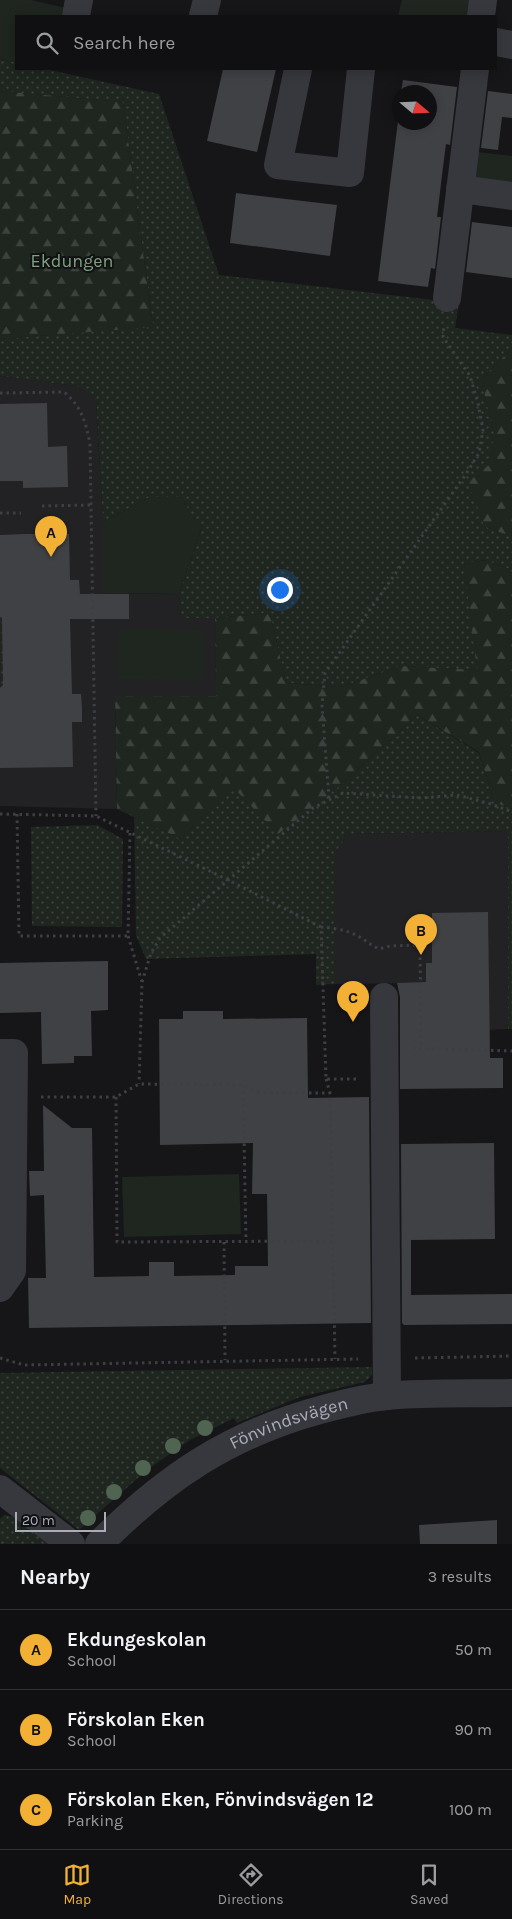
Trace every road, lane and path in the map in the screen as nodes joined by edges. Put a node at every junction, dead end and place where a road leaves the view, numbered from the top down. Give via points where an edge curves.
1 (79, 0) edge
2 (207, 0) edge
3 (483, 0) edge
4 (76, 15) edge
5 (203, 15) edge
6 (481, 15) edge
7 (497, 42) edge
8 (512, 45) edge
9 (298, 70) edge
10 (361, 70) edge
11 (475, 70) edge
12 (460, 189) junction
13 (512, 196) edge
14 (447, 298) joint
15 (0, 393) edge
16 (91, 505) junction
17 (42, 506) dead end
18 (0, 513) edge
19 (21, 513) dead end
20 (329, 798) junction
21 (512, 812) edge
22 (0, 814) edge
23 (17, 814) junction
24 (96, 816) junction
25 (130, 832) junction
26 (228, 880) junction
27 (128, 936) junction
28 (142, 982) junction
29 (384, 997) dead end
30 (384, 1048) junction
31 (512, 1051) edge
32 (0, 1053) edge
33 (326, 1079) junction
34 (384, 1079) junction
35 (139, 1084) junction
36 (242, 1085) junction
37 (330, 1093) junction
38 (13, 1096) junction
39 (116, 1097) junction
40 (246, 1241) junction
41 (333, 1241) junction
42 (224, 1242) junction
43 (0, 1288) edge
44 (512, 1356) edge
45 (0, 1358) edge
46 (387, 1358) junction
47 (335, 1359) junction
48 (225, 1360) junction
49 (512, 1393) edge
50 (387, 1396) junction
51 (0, 1489) edge
52 (71, 1544) edge
53 (99, 1544) edge

1 - 4 street
2 - 5 street
3 - 6 street
7 - 8 street
9 - 10 street via 278,165 350,173
11 - 12 street
12 - 13 street
12 - 14 street
14 - 20 path via 444,337 470,376 483,430 479,454 325,673 322,706
15 - 16 path via 64,392 76,402 90,443
16 - 17 path
16 - 24 path
18 - 19 path
20 - 21 path via 343,792 421,798 457,795
20 - 26 path
22 - 23 path
23 - 24 path
23 - 27 path via 19,936
24 - 25 path
25 - 26 path
25 - 27 path
26 - 28 path via 160,938 151,953
26 - 33 path via 321,927
27 - 28 path
28 - 35 path
29 - 30 street
30 - 31 path
30 - 34 street
32 - 38 street via 14,1053
33 - 34 path
33 - 37 path
34 - 46 street
35 - 36 path
35 - 39 path
36 - 37 path via 262,1093
36 - 40 path
37 - 41 path
38 - 39 path
38 - 43 street via 12,1271
39 - 42 path via 117,1242
40 - 41 path
40 - 42 path
41 - 47 path
42 - 48 path
44 - 46 path
45 - 48 path via 24,1365
46 - 47 path
46 - 50 street
47 - 48 path
49 - 50 street, Fönvindsvägen
50 - 53 street, Fönvindsvägen via 354,1400 304,1414 261,1428 232,1442 168,1482 130,1512
51 - 52 street

